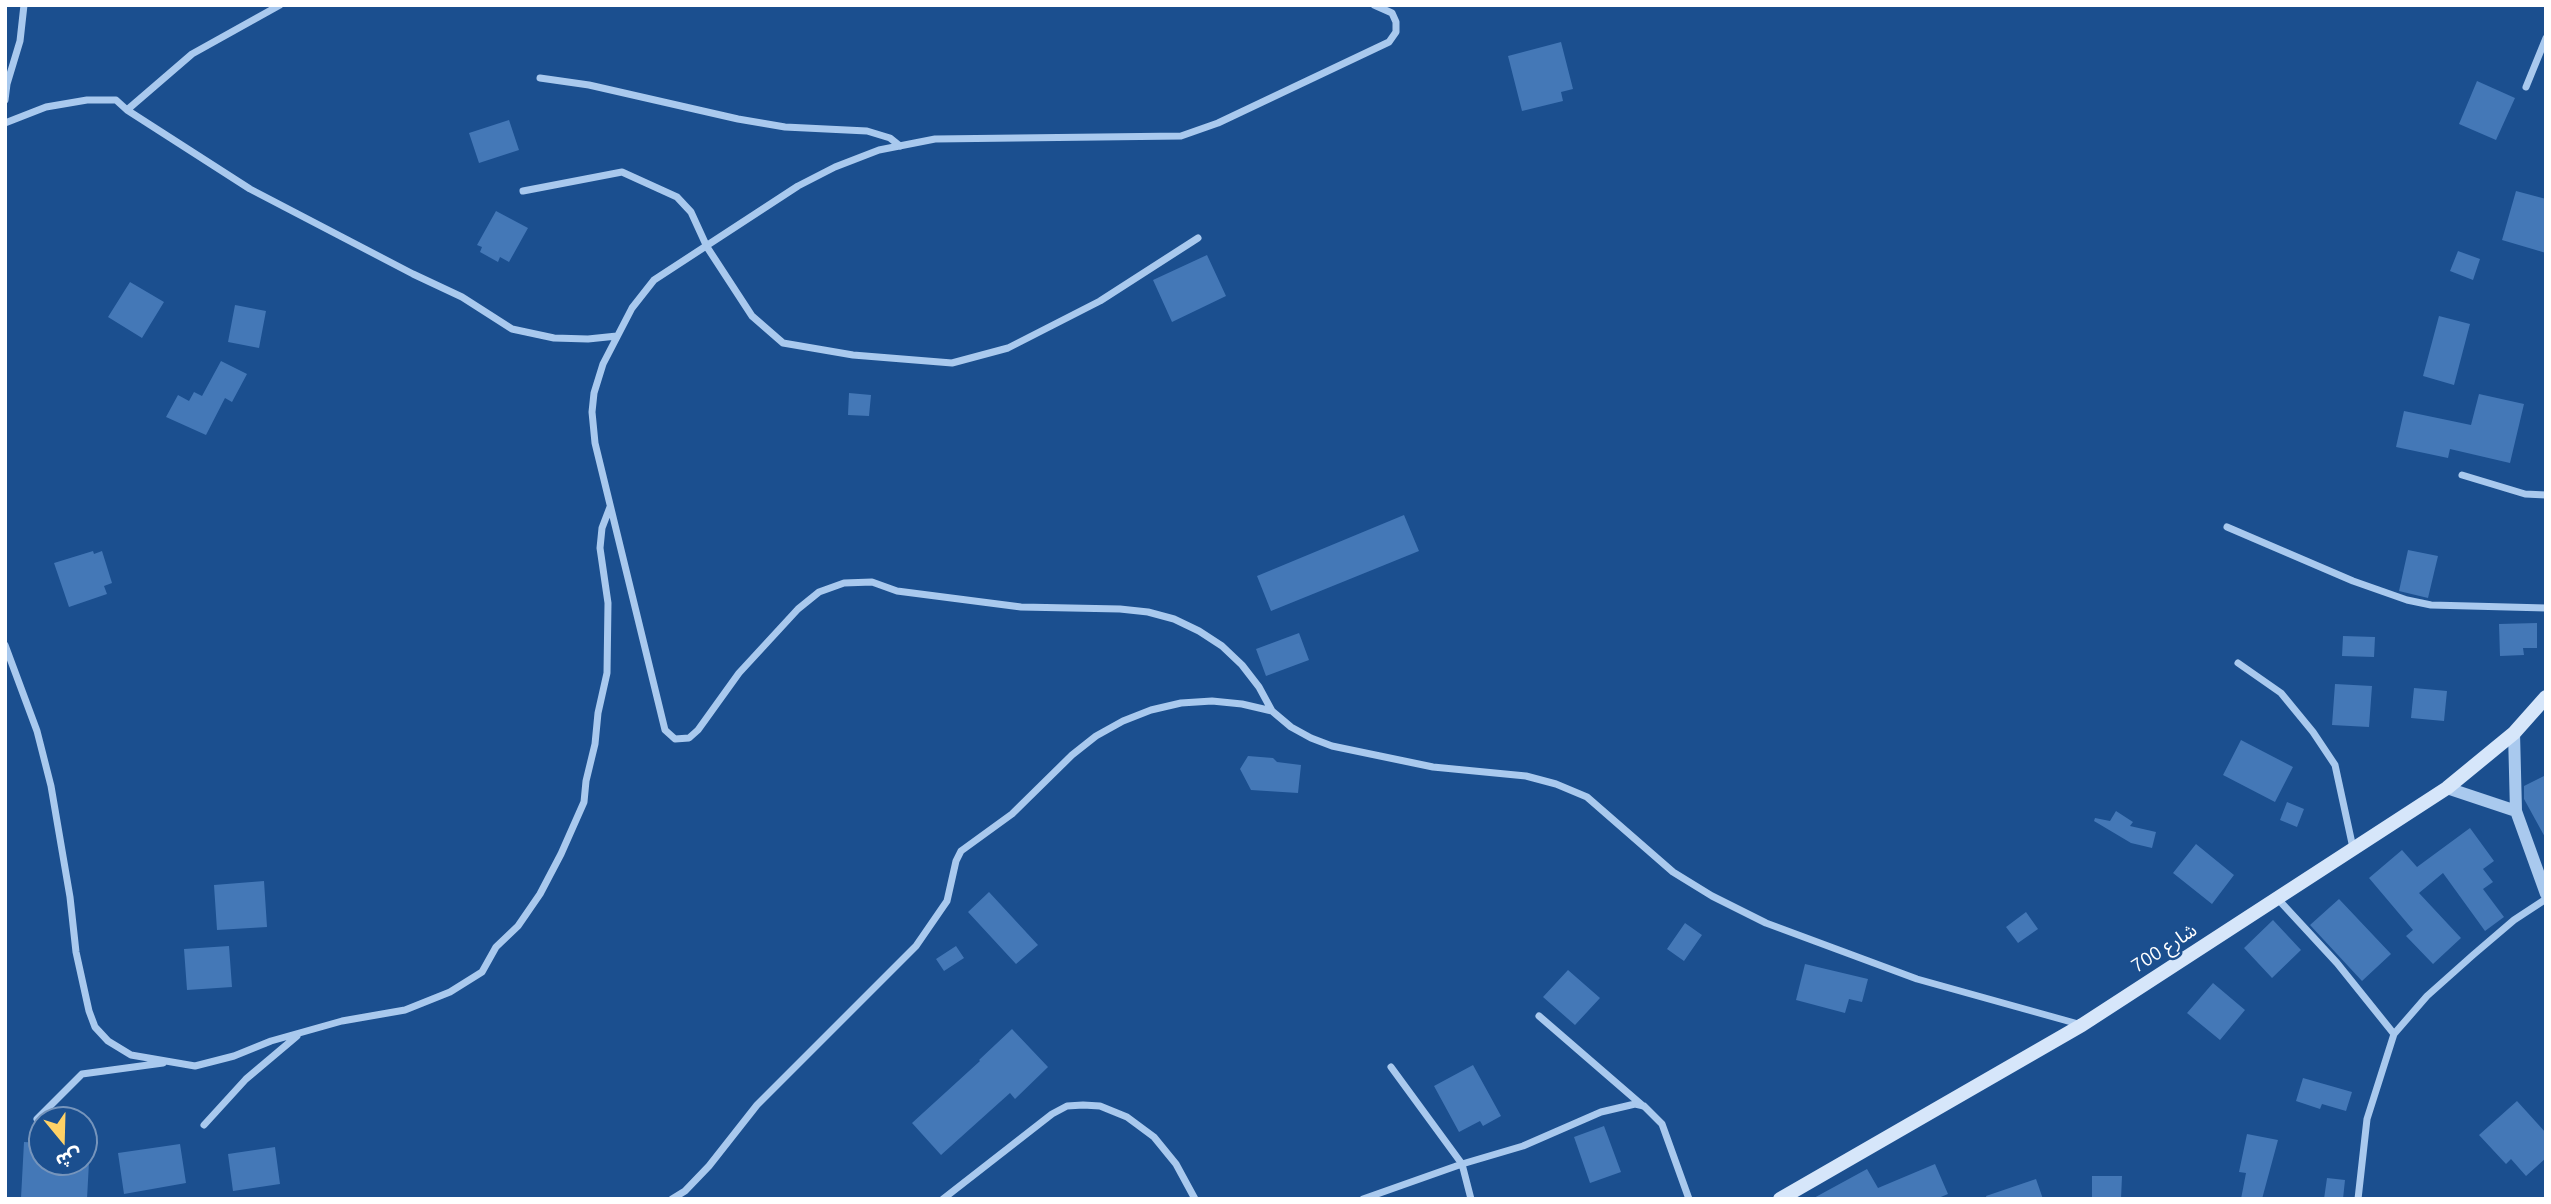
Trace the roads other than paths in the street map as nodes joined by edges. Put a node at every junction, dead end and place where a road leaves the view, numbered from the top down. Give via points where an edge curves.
1 (23, 5) edge
2 (280, 5) edge
3 (1374, 5) edge
4 (2546, 38) edge
5 (540, 78) dead end
6 (2526, 87) dead end
7 (5, 100) edge
8 (127, 110) junction
9 (5, 122) edge
10 (900, 146) junction
11 (523, 191) dead end
12 (1198, 238) dead end
13 (707, 247) junction
14 (617, 336) junction
15 (2462, 475) dead end
16 (2546, 495) edge
17 (610, 506) junction
18 (2227, 527) dead end
19 (2546, 608) edge
20 (5, 645) edge
21 (2238, 663) dead end
22 (2546, 697) edge
23 (1272, 711) junction
24 (2514, 733) junction
25 (2447, 788) junction
26 (2516, 811) junction
27 (2353, 848) junction
28 (2276, 897) junction
29 (2546, 897) edge
30 (1539, 1016) dead end
31 (2082, 1025) junction
32 (300, 1034) junction
33 (2394, 1034) junction
34 (171, 1062) junction
35 (1391, 1067) dead end
36 (50, 1106) edge
37 (1644, 1106) junction
38 (204, 1125) dead end
39 (1462, 1164) junction
40 (672, 1199) edge
41 (943, 1199) edge
42 (1195, 1199) edge
43 (1363, 1199) edge
44 (1471, 1199) edge
45 (1689, 1199) edge
46 (1780, 1199) edge
47 (2358, 1199) edge

1 - 7 street via 20,41
2 - 8 street via 192,54
3 - 10 street via 1392,13 1396,22 1389,42 1181,136 935,139
4 - 6 street
5 - 10 street via 785,127 867,131
8 - 9 street via 117,100 87,100 46,107
8 - 14 street via 250,189 462,297 512,329 554,338
10 - 13 street via 835,167 798,186
11 - 13 street via 622,172 677,197 691,212
12 - 13 street via 1100,301 1008,348 952,363 853,355 783,343 752,316
13 - 14 street via 654,280
14 - 17 street via 603,364 592,412
15 - 16 street via 2525,494
17 - 23 street via 661,718 675,739 689,738 698,730 739,673 798,609 819,592 844,583 872,582 897,591 1021,607 1120,609 1174,619 1232,655
17 - 32 street via 600,548 608,603 607,673 595,744 584,802 540,894 518,926 496,947 482,972 450,992 405,1010
18 - 19 street via 2353,582 2407,600 2431,606
20 - 34 street via 37,731 51,786 76,952 95,1027 131,1055
21 - 27 street via 2281,693 2328,754
22 - 24 main road, شارع 700
23 - 31 street via 1291,727 1332,746 1433,767 1526,776 1556,784 1587,797 1673,872 1766,923 1917,979
23 - 40 street via 1212,701 1181,703 1123,721 1072,755 1012,814 961,851 947,901 916,946 757,1105 709,1166
24 - 25 main road, شارع 700
24 - 26 street
25 - 26 street
25 - 27 main road, شارع 700
26 - 29 street
27 - 28 main road, شارع 700
28 - 31 main road, شارع 700
28 - 33 street
29 - 33 street via 2427,996
30 - 37 street
31 - 46 main road, شارع 700
32 - 34 street via 195,1066
32 - 38 street via 246,1079
33 - 47 street via 2367,1119
34 - 36 street via 82,1074
35 - 39 street
37 - 39 street via 1623,1105 1601,1112 1523,1146
37 - 45 street via 1662,1124
39 - 43 street
39 - 44 street
41 - 42 street via 1052,1114 1067,1106 1083,1105 1100,1106 1127,1117 1154,1137 1177,1164

